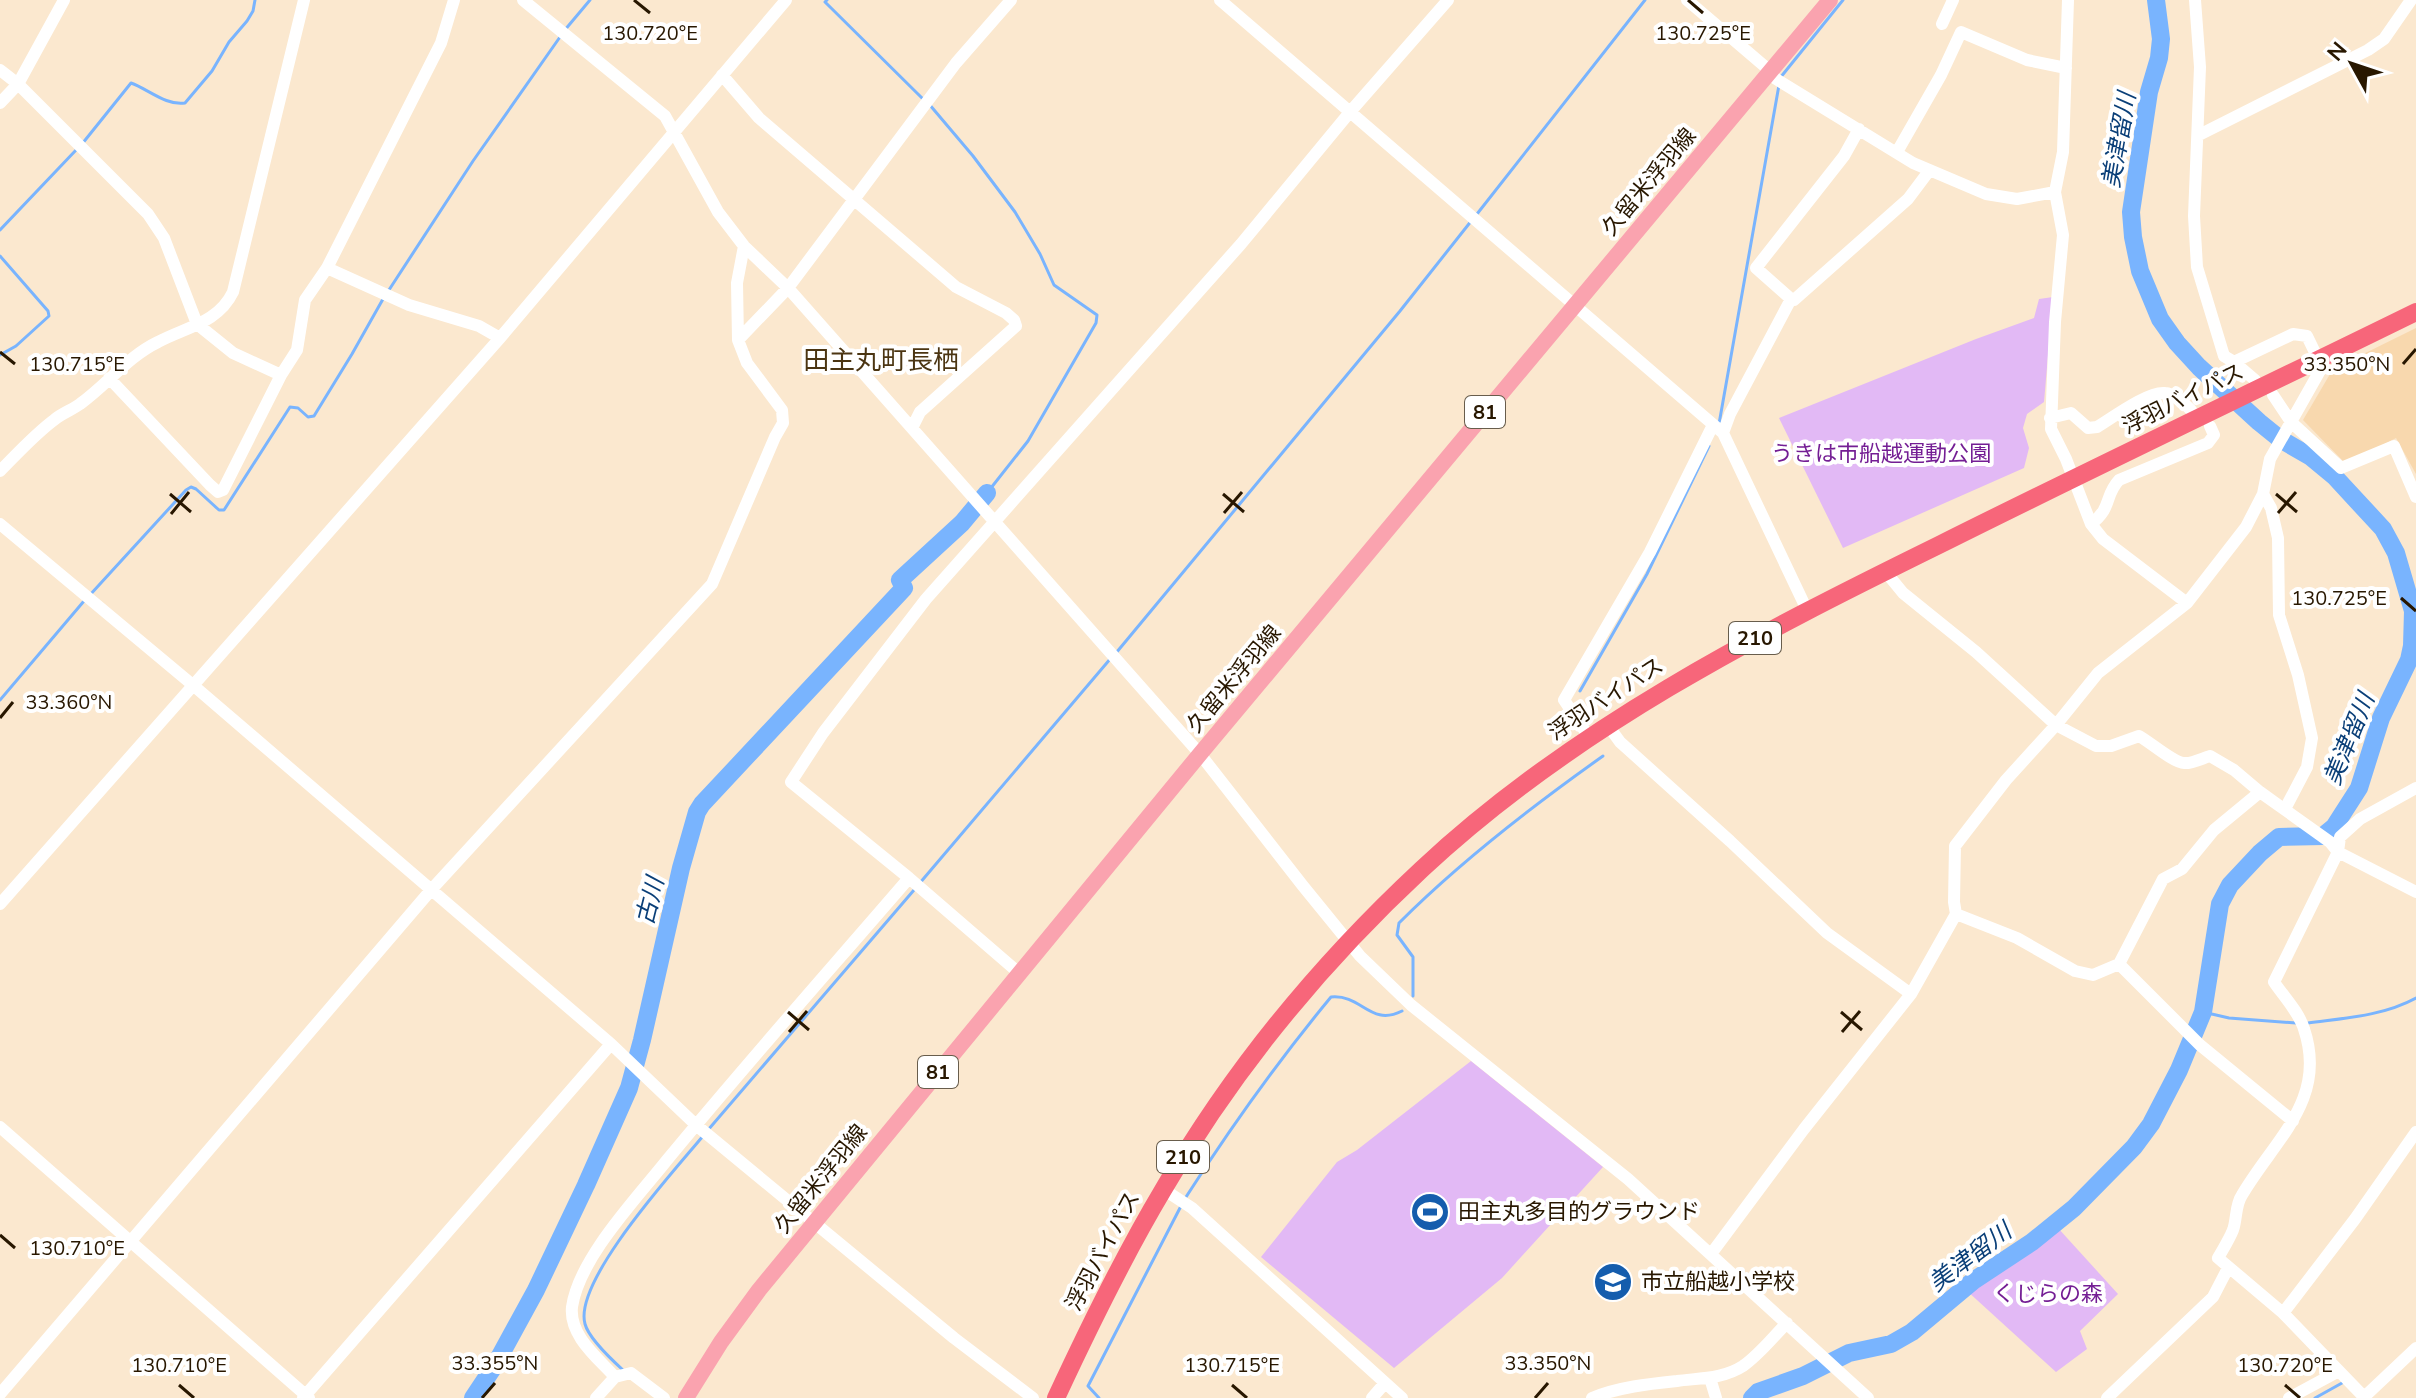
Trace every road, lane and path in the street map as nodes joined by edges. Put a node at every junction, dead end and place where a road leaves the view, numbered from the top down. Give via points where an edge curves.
1 (64, 0) edge
2 (454, 0) edge
3 (523, 0) edge
4 (786, 0) edge
5 (1011, 0) edge
6 (1220, 0) edge
7 (1448, 0) edge
8 (1687, 0) edge
9 (1830, 0) edge
10 (1953, 0) edge
11 (2068, 0) edge
12 (2195, 0) edge
13 (2411, 0) edge
14 (300, 1) edge
15 (1942, 24) dead end
16 (2066, 68) junction
17 (0, 70) edge
18 (722, 75) junction
19 (1775, 77) junction
20 (18, 84) junction
21 (0, 103) edge
22 (1350, 112) junction
23 (1859, 129) junction
24 (673, 132) junction
25 (2199, 135) junction
26 (1897, 152) junction
27 (1929, 171) junction
28 (2055, 192) junction
29 (854, 201) junction
30 (744, 246) junction
31 (327, 268) junction
32 (788, 288) junction
33 (1791, 299) junction
34 (1575, 305) junction
35 (2416, 312) edge
36 (197, 324) junction
37 (500, 338) junction
38 (738, 340) junction
39 (2319, 360) junction
40 (2234, 362) junction
41 (281, 375) junction
42 (109, 378) junction
43 (2252, 387) junction
44 (2273, 395) dead end
45 (2191, 410) dead end
46 (2050, 418) junction
47 (2211, 419) junction
48 (2291, 422) junction
49 (912, 428) junction
50 (1718, 429) junction
51 (0, 471) edge
52 (2073, 478) junction
53 (2263, 494) junction
54 (2416, 497) edge
55 (996, 521) junction
56 (0, 524) edge
57 (2091, 524) junction
58 (1885, 571) junction
59 (2187, 603) junction
60 (1807, 610) junction
61 (194, 686) junction
62 (1607, 724) junction
63 (2056, 725) junction
64 (1589, 737) junction
65 (1200, 754) junction
66 (2416, 788) edge
67 (2260, 792) junction
68 (2285, 809) junction
69 (2334, 847) junction
70 (909, 878) junction
71 (431, 890) junction
72 (2416, 892) edge
73 (0, 904) edge
74 (1956, 914) junction
75 (1349, 943) junction
76 (2119, 964) junction
77 (1019, 973) junction
78 (1911, 994) junction
79 (611, 1044) junction
80 (2293, 1121) junction
81 (696, 1125) junction
82 (0, 1127) edge
83 (2416, 1132) edge
84 (1163, 1189) junction
85 (815, 1222) junction
86 (131, 1240) junction
87 (1711, 1254) junction
88 (2228, 1268) junction
89 (2283, 1313) junction
90 (1787, 1323) junction
91 (2416, 1348) edge
92 (2339, 1371) junction
93 (615, 1377) junction
94 (1710, 1378) junction
95 (1385, 1383) junction
96 (0, 1394) edge
97 (306, 1397) edge
98 (596, 1398) edge
99 (664, 1398) edge
100 (686, 1398) edge
101 (1033, 1398) edge
102 (1056, 1398) edge
103 (1372, 1398) edge
104 (1402, 1398) edge
105 (1592, 1398) edge
106 (1716, 1398) edge
107 (1868, 1398) edge
108 (2107, 1398) edge
109 (2289, 1398) edge
110 (2364, 1398) edge

1 - 20 street
2 - 31 street via 441,43
3 - 24 street via 665,116
4 - 18 street
5 - 29 street via 956,63
6 - 22 street
7 - 22 street
8 - 19 street
9 - 19 main road, 久留米浮羽線 / 81
10 - 15 street
11 - 16 street
12 - 25 street
13 - 25 street via 2384,39 2368,50
14 - 36 street via 233,292 217,315
16 - 26 street via 2027,60 1961,32
16 - 28 street via 2063,152
17 - 20 street
18 - 24 street
18 - 29 street via 759,118
19 - 23 street
19 - 34 main road, 久留米浮羽線 / 81
20 - 21 street
20 - 36 street via 148,214 164,238
22 - 34 street
22 - 55 street
23 - 26 street
23 - 33 street via 1844,156 1756,268
24 - 30 street via 718,212
24 - 37 street
25 - 40 street via 2197,267 2224,356
26 - 27 street
27 - 28 street via 2007,198
27 - 33 street via 1908,199
28 - 46 street via 2063,235
29 - 32 street
29 - 49 street via 956,287 1006,313 1016,326 920,412
30 - 32 street
30 - 38 street via 737,283
31 - 37 street
31 - 41 street via 305,300 297,350
32 - 38 street
32 - 49 street
33 - 50 street
34 - 50 street
34 - 65 main road, 久留米浮羽線 / 81
35 - 39 highway, 浮羽バイパス / 210
36 - 41 street via 233,353
36 - 42 street via 135,355
37 - 61 street
38 - 71 street via 747,363 782,410 783,423 712,584
39 - 40 street via 2307,336 2293,334
39 - 43 highway, 浮羽バイパス / 210
39 - 48 street via 2320,373
40 - 43 street
41 - 42 street via 218,492
42 - 51 street via 38,432
43 - 47 highway, 浮羽バイパス / 210
44 - 48 street
45 - 46 street via 2163,392 2097,427 2088,428 2071,413
46 - 52 street
47 - 52 highway, 浮羽バイパス / 210
47 - 57 street via 2214,435 2208,443 2119,480 2103,514
48 - 53 street via 2270,459
48 - 54 street via 2341,468 2394,446
49 - 55 street
50 - 60 street
50 - 64 street via 1564,700
52 - 57 street
52 - 58 highway, 浮羽バイパス / 210
53 - 59 street via 2246,527
53 - 68 street via 2278,538 2279,615 2312,738 2307,767
55 - 65 street
55 - 70 street via 926,599 791,782
56 - 61 street
57 - 59 street
58 - 60 highway, 浮羽バイパス / 210
58 - 63 street via 1903,593
59 - 63 street via 2098,673
60 - 62 highway, 浮羽バイパス / 210
61 - 71 street
61 - 73 street
62 - 64 highway, 浮羽バイパス / 210
62 - 78 street via 1620,742 1827,933
63 - 67 street via 2096,746 2139,736 2185,764 2210,756
63 - 74 street via 1955,846
64 - 75 highway, 浮羽バイパス / 210 via 1423,868
65 - 75 street
65 - 77 main road, 久留米浮羽線 / 81
66 - 69 street via 2360,819
67 - 68 street
67 - 76 street via 2214,830 2182,869 2163,879
68 - 69 street
69 - 72 street
69 - 80 street via 2274,982 2301,1022 2310,1057 2308,1088
70 - 77 street
70 - 81 street
71 - 79 street
71 - 86 street
74 - 76 street via 2017,938 2075,971 2093,975
74 - 78 street
75 - 84 highway, 浮羽バイパス / 210 via 1253,1055
75 - 87 street via 1411,1005 1628,1179
76 - 80 street via 2177,1025
77 - 85 main road, 久留米浮羽線 / 81
78 - 87 street
79 - 81 street
79 - 97 street
80 - 88 street via 2239,1199 2233,1229 2218,1258
81 - 85 street
81 - 93 street via 612,1229 576,1291 576,1329
82 - 86 street
83 - 89 street
84 - 95 street via 1192,1208
84 - 102 highway, 浮羽バイパス / 210
85 - 100 main road, 久留米浮羽線 / 81 via 759,1290
85 - 101 street
86 - 96 street
86 - 97 street
87 - 90 street
88 - 89 street
88 - 108 street via 2213,1297
89 - 92 street
90 - 94 street via 1743,1366
90 - 107 street
91 - 110 street
92 - 109 street
92 - 110 street
93 - 98 street
93 - 99 street via 631,1373
94 - 105 street via 1637,1386
94 - 106 street
95 - 103 street
95 - 104 street

